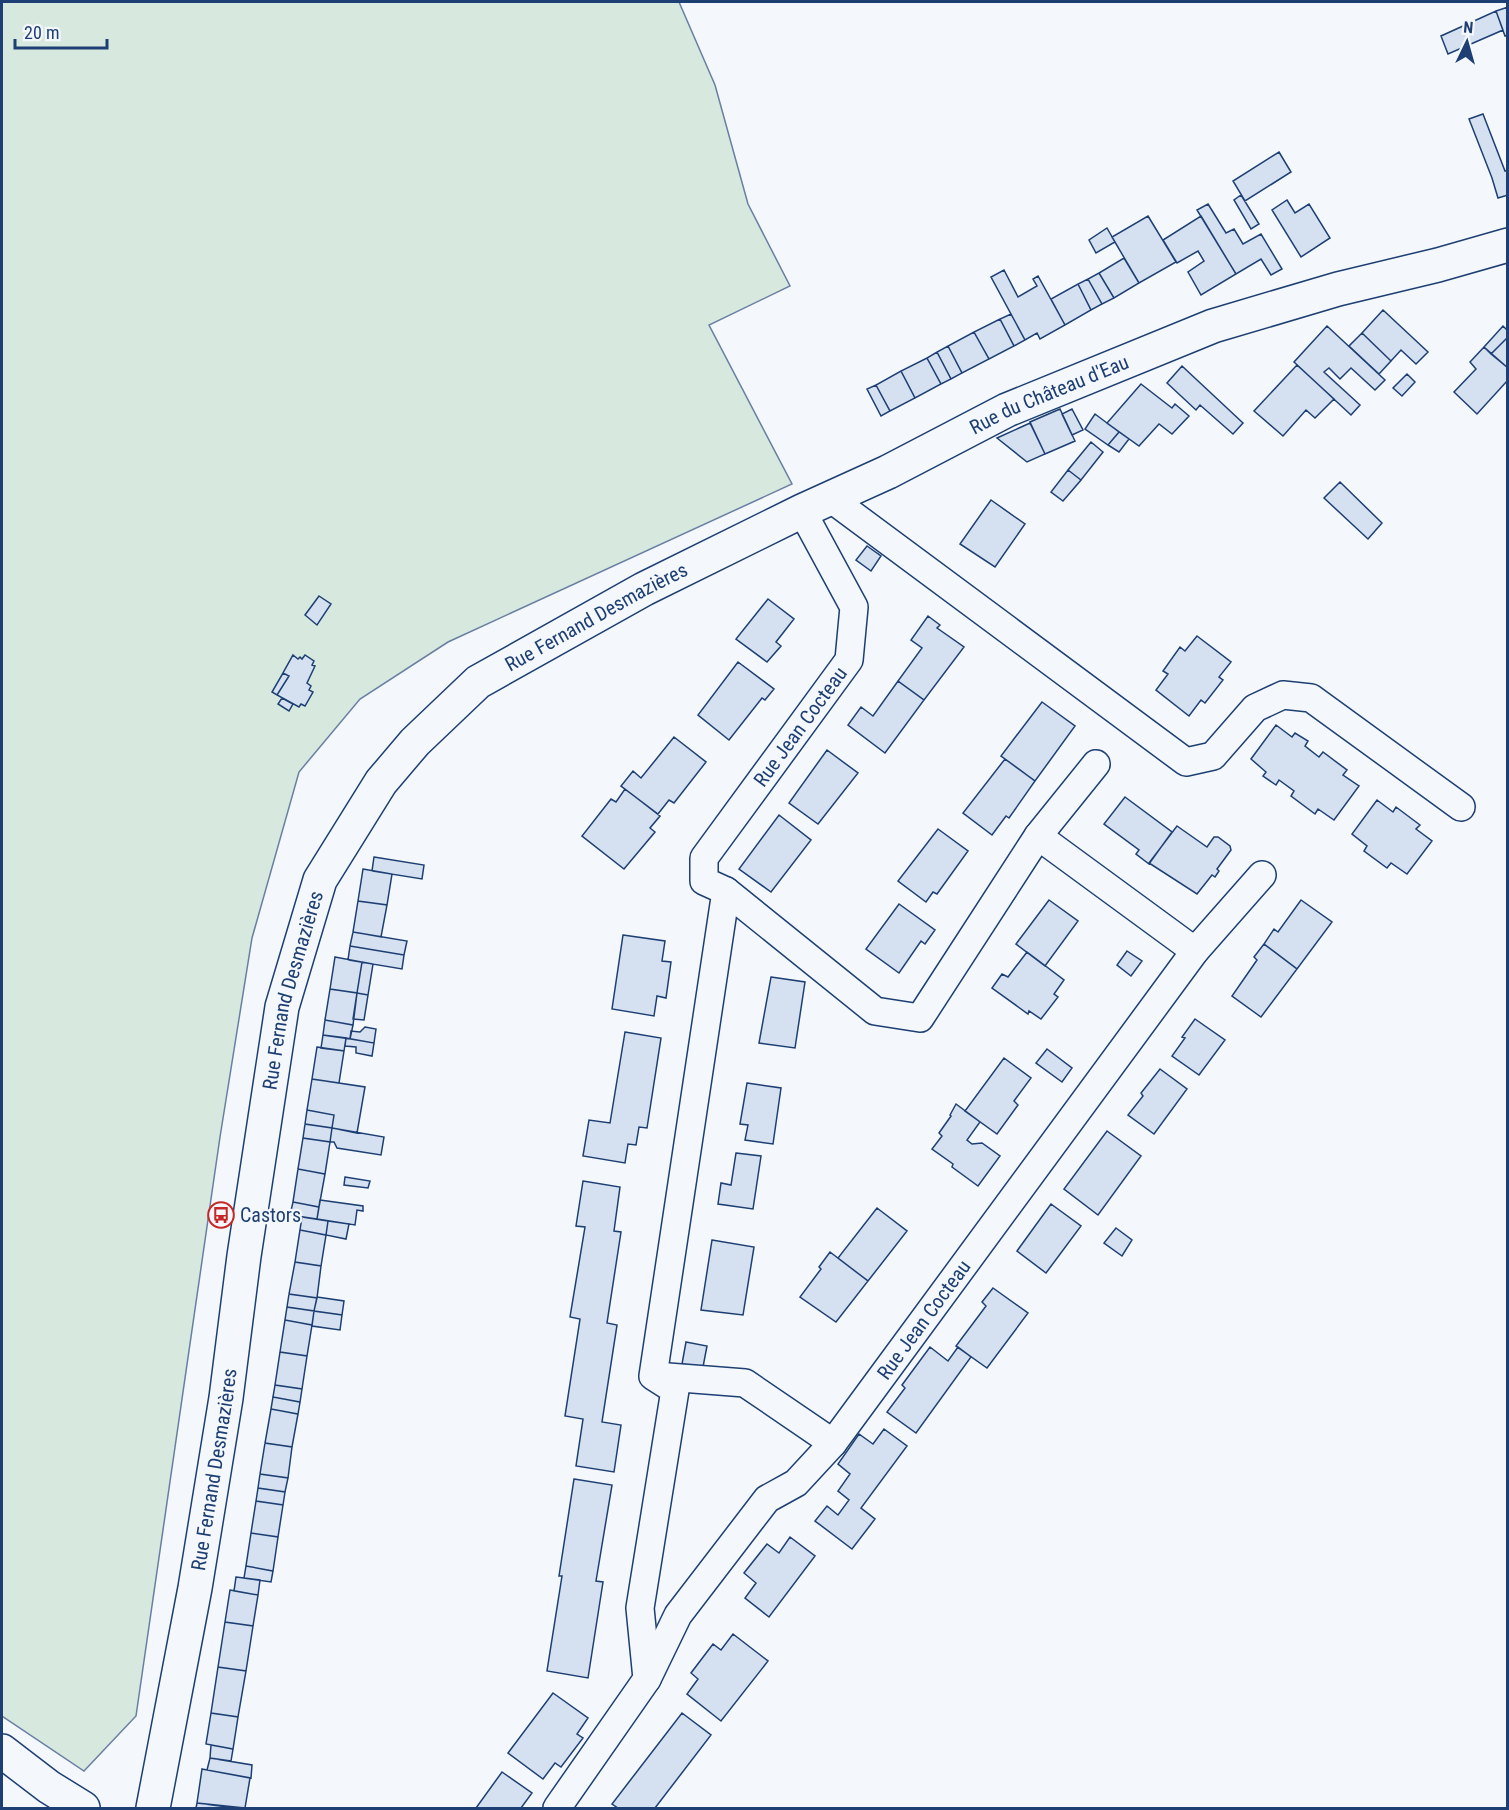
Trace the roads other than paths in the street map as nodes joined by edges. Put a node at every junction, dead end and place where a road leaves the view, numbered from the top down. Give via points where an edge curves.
1 (1508, 245) edge
2 (888, 472) joint
3 (816, 505) junction
4 (1096, 764) dead end
5 (1461, 807) dead end
6 (1038, 836) junction
7 (1262, 876) dead end
8 (726, 891) junction
9 (1195, 951) junction
10 (652, 1376) junction
11 (833, 1443) junction
12 (647, 1679) junction
13 (2, 1751) edge
14 (83, 1809) edge
15 (153, 1809) edge
16 (557, 1809) edge

1 - 2 street, Rue du Château d'Eau via 1213,326 1007,410
2 - 3 street, Rue Fernand Desmazières
3 - 5 street via 1186,762 1213,756 1255,708 1283,695 1311,698
3 - 8 street, Rue Jean Cocteau via 854,607 849,660 704,858 704,881
3 - 15 street, Rue Fernand Desmazières via 644,589 478,682 381,782 320,880 282,1006 226,1398
4 - 6 street, Rue Jean Cocteau
6 - 8 street, Rue Jean Cocteau via 920,1018 875,1011
6 - 9 street
7 - 9 street, Rue Jean Cocteau
8 - 10 street
9 - 11 street, Rue Jean Cocteau
10 - 11 street via 746,1383
10 - 12 street via 675,1390 640,1608
11 - 12 street, Rue Jean Cocteau via 796,1482 767,1499 678,1615
12 - 16 street, Rue Jean Cocteau
13 - 14 street

